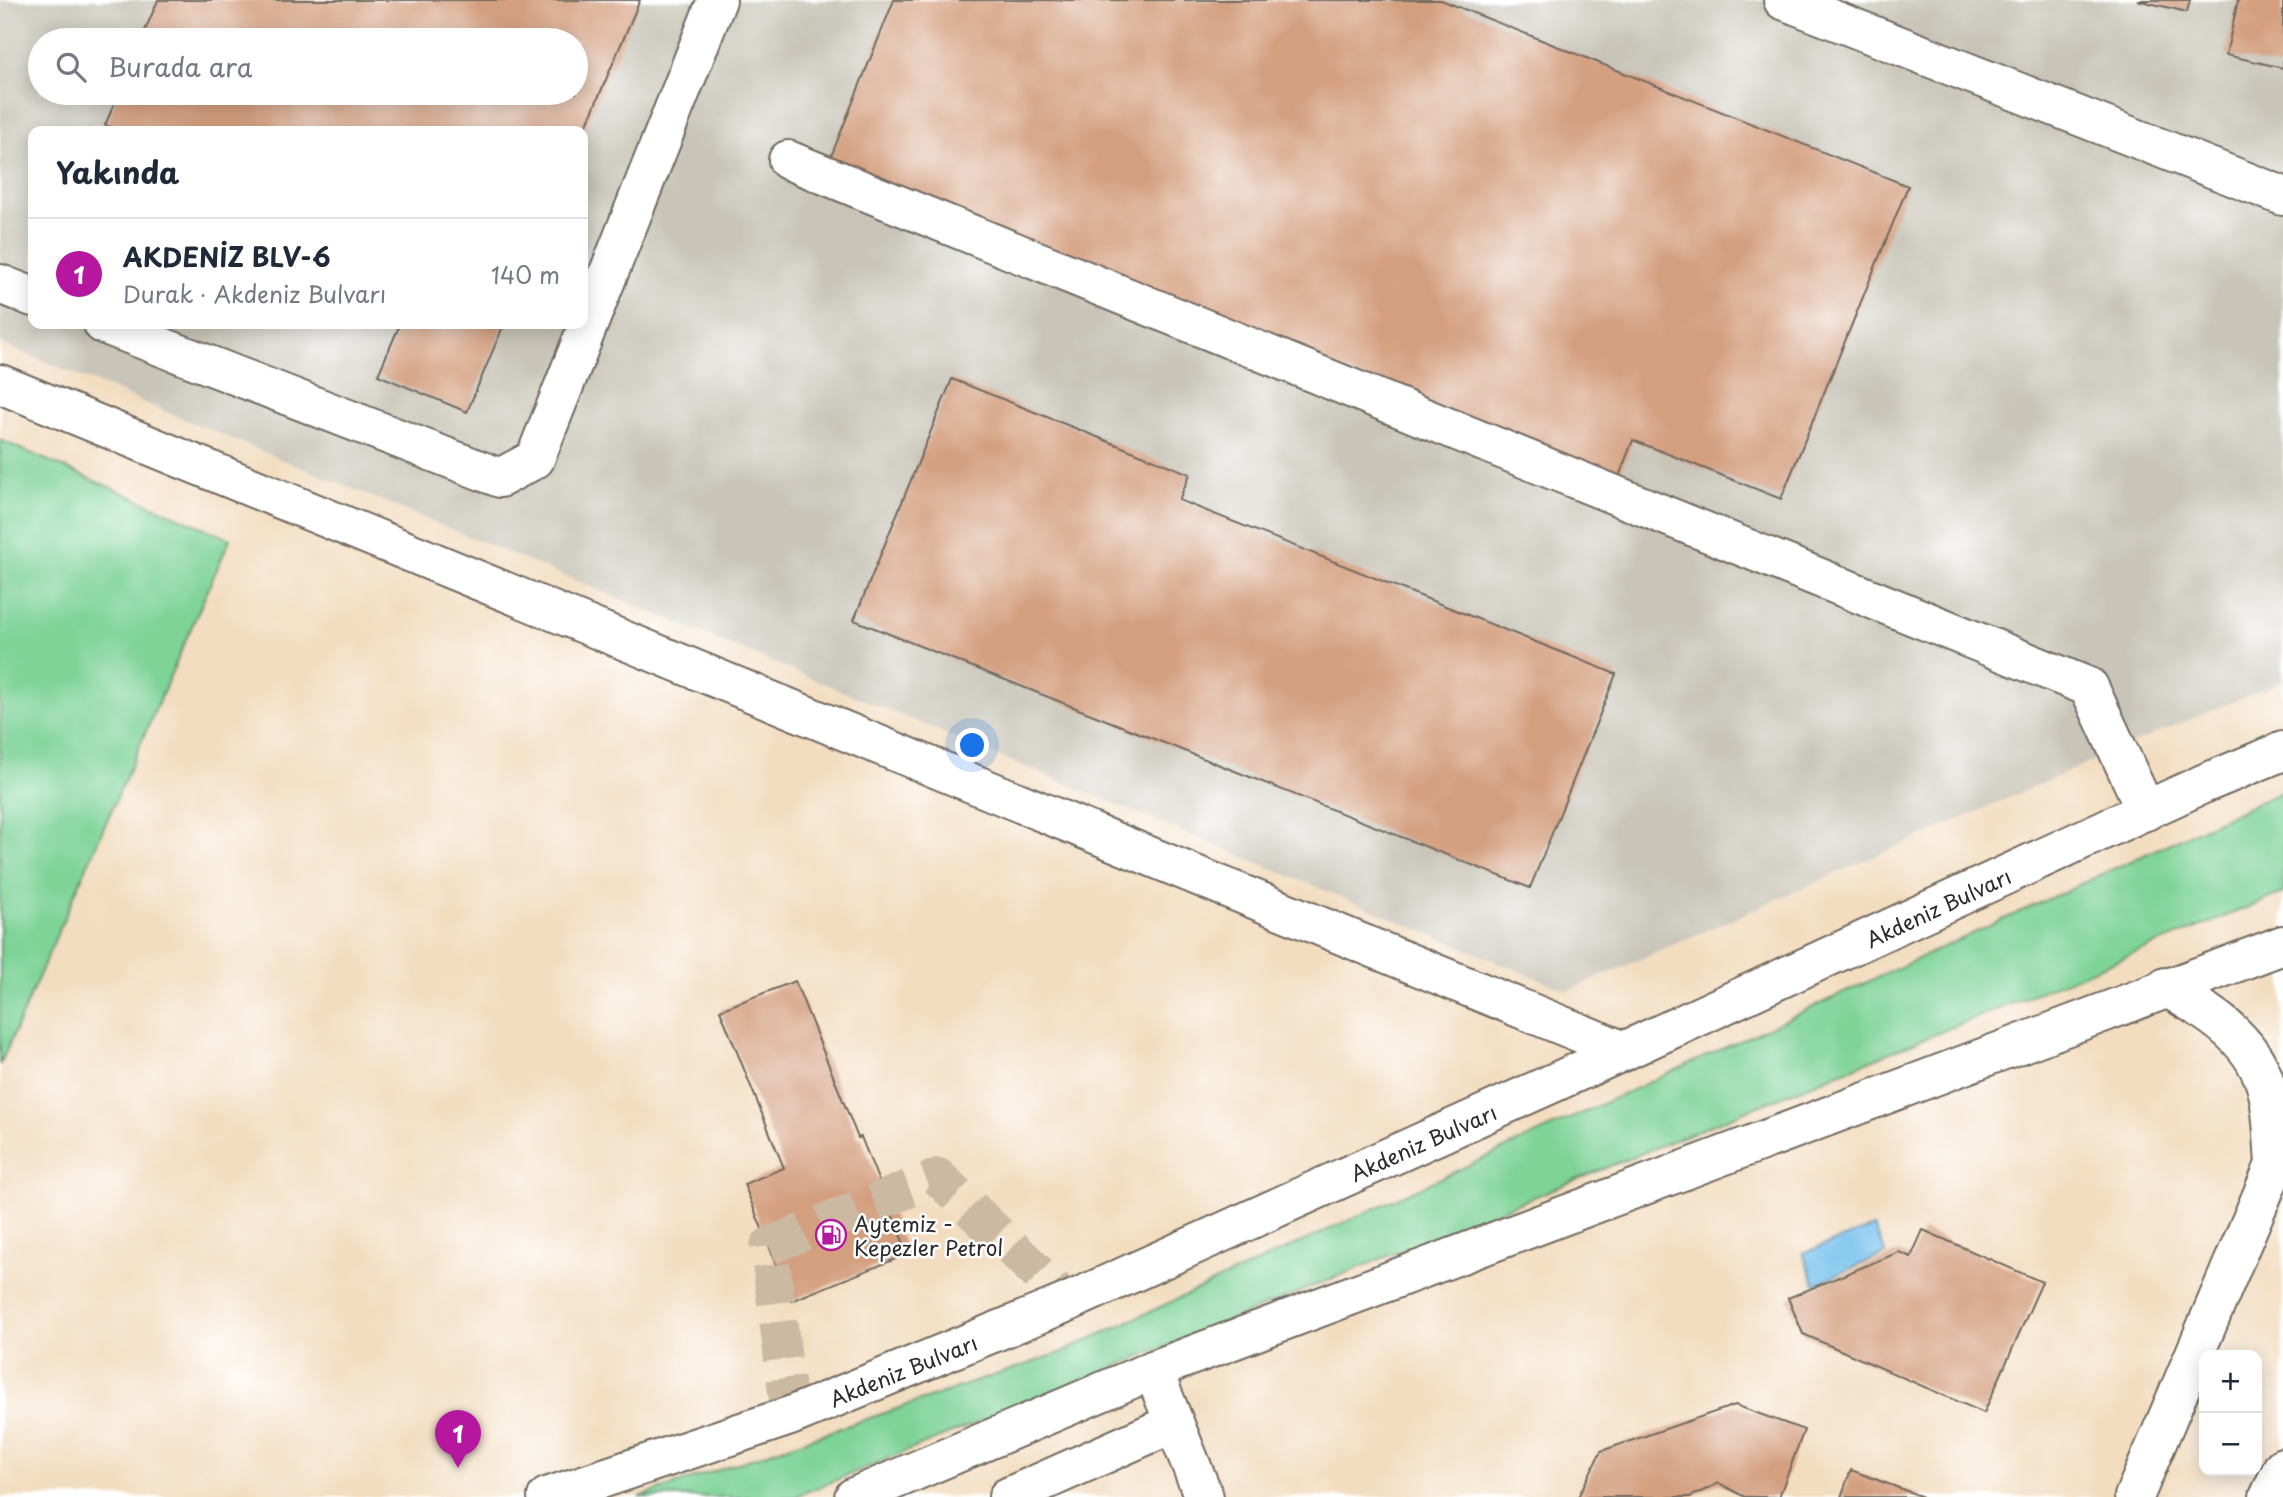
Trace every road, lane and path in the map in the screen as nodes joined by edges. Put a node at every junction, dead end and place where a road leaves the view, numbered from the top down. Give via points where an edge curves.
1 (717, 0) edge
2 (1783, 0) edge
3 (1829, 9) edge
4 (788, 160) dead end
5 (2283, 196) edge
6 (0, 284) edge
7 (28, 295) edge
8 (588, 325) edge
9 (116, 329) edge
10 (587, 329) edge
11 (0, 384) edge
12 (2283, 751) edge
13 (2146, 811) junction
14 (2283, 945) edge
15 (2166, 987) junction
16 (1624, 1051) junction
17 (2279, 1154) edge
18 (1153, 1370) junction
19 (1174, 1423) junction
20 (2283, 1467) edge
21 (547, 1497) edge
22 (854, 1497) edge
23 (1008, 1497) edge
24 (1204, 1497) edge
25 (2134, 1497) edge
26 (2269, 1497) edge

1 - 8 main road
2 - 3 main road
3 - 5 main road
4 - 13 main road via 2089,687
6 - 7 main road
9 - 10 main road via 500,478 535,459
11 - 16 main road
12 - 13 main road, Akdeniz Bulvarı
13 - 16 main road, Akdeniz Bulvarı
14 - 15 main road
15 - 17 main road via 2222,1022 2255,1057 2268,1092
15 - 18 main road
16 - 21 main road, Akdeniz Bulvarı via 1068,1303 790,1416
17 - 25 main road
18 - 19 main road
18 - 22 main road
19 - 23 main road
19 - 24 main road
20 - 26 main road

